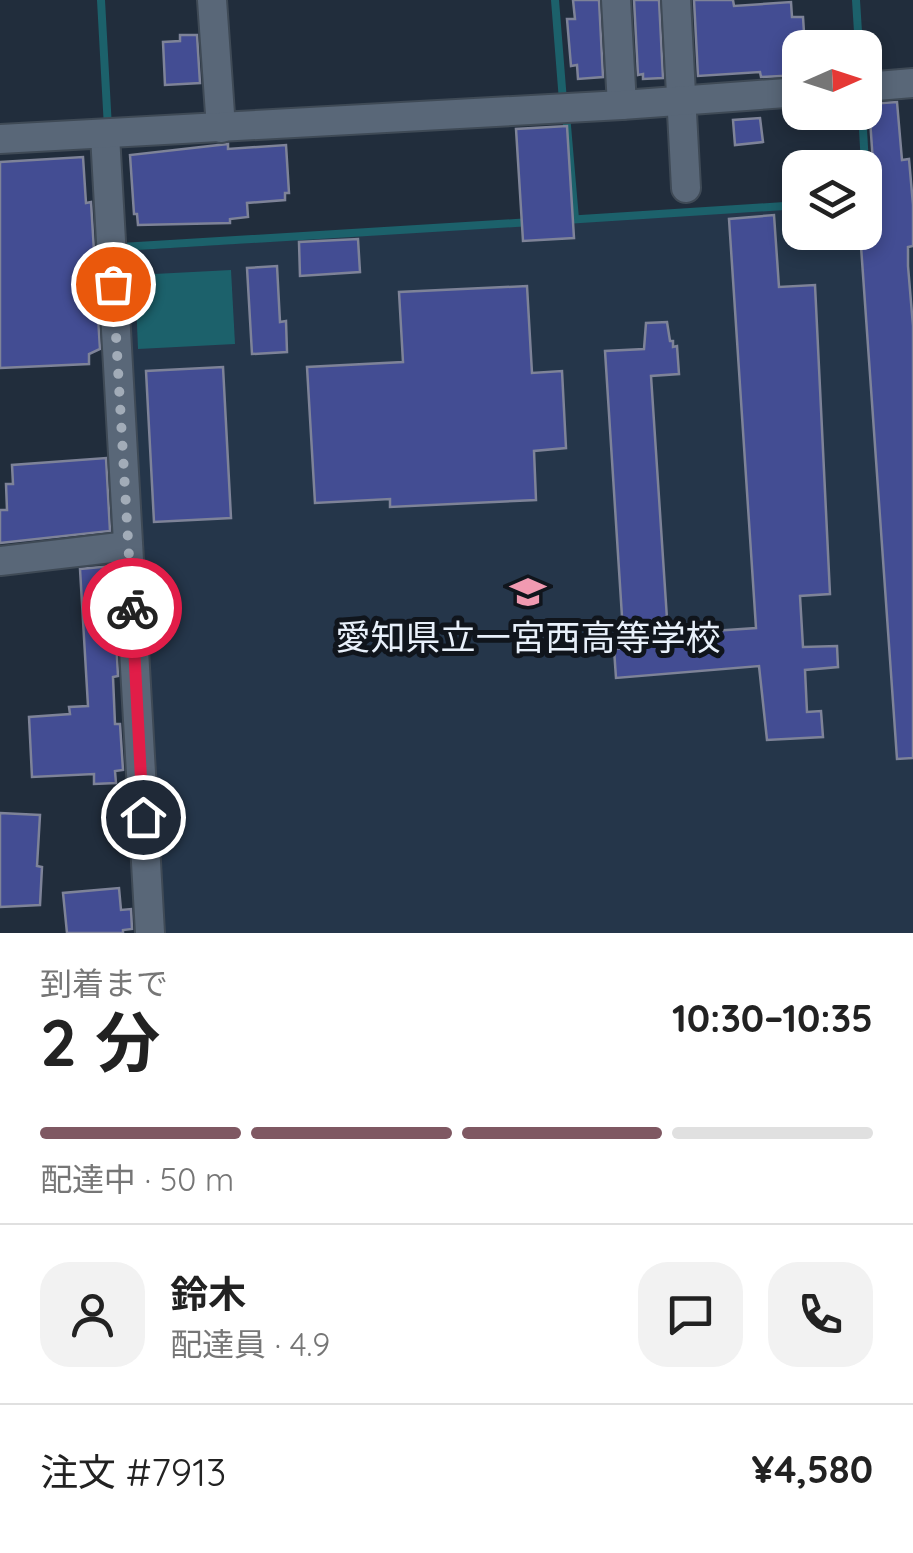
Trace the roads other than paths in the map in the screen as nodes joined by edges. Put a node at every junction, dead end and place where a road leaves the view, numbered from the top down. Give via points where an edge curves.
1 (212, 0) edge
2 (616, 0) edge
3 (676, 0) edge
4 (913, 83) edge
5 (882, 85) edge
6 (782, 93) edge
7 (683, 101) junction
8 (622, 105) junction
9 (221, 128) junction
10 (105, 135) junction
11 (0, 139) edge
12 (686, 188) dead end
13 (128, 546) junction
14 (0, 560) edge
15 (150, 933) edge

1 - 9 street
2 - 8 street
3 - 7 street
4 - 5 street
6 - 7 street
7 - 8 street
7 - 12 street
8 - 9 street
9 - 10 street
10 - 11 street
10 - 13 street
13 - 14 street
13 - 15 street

